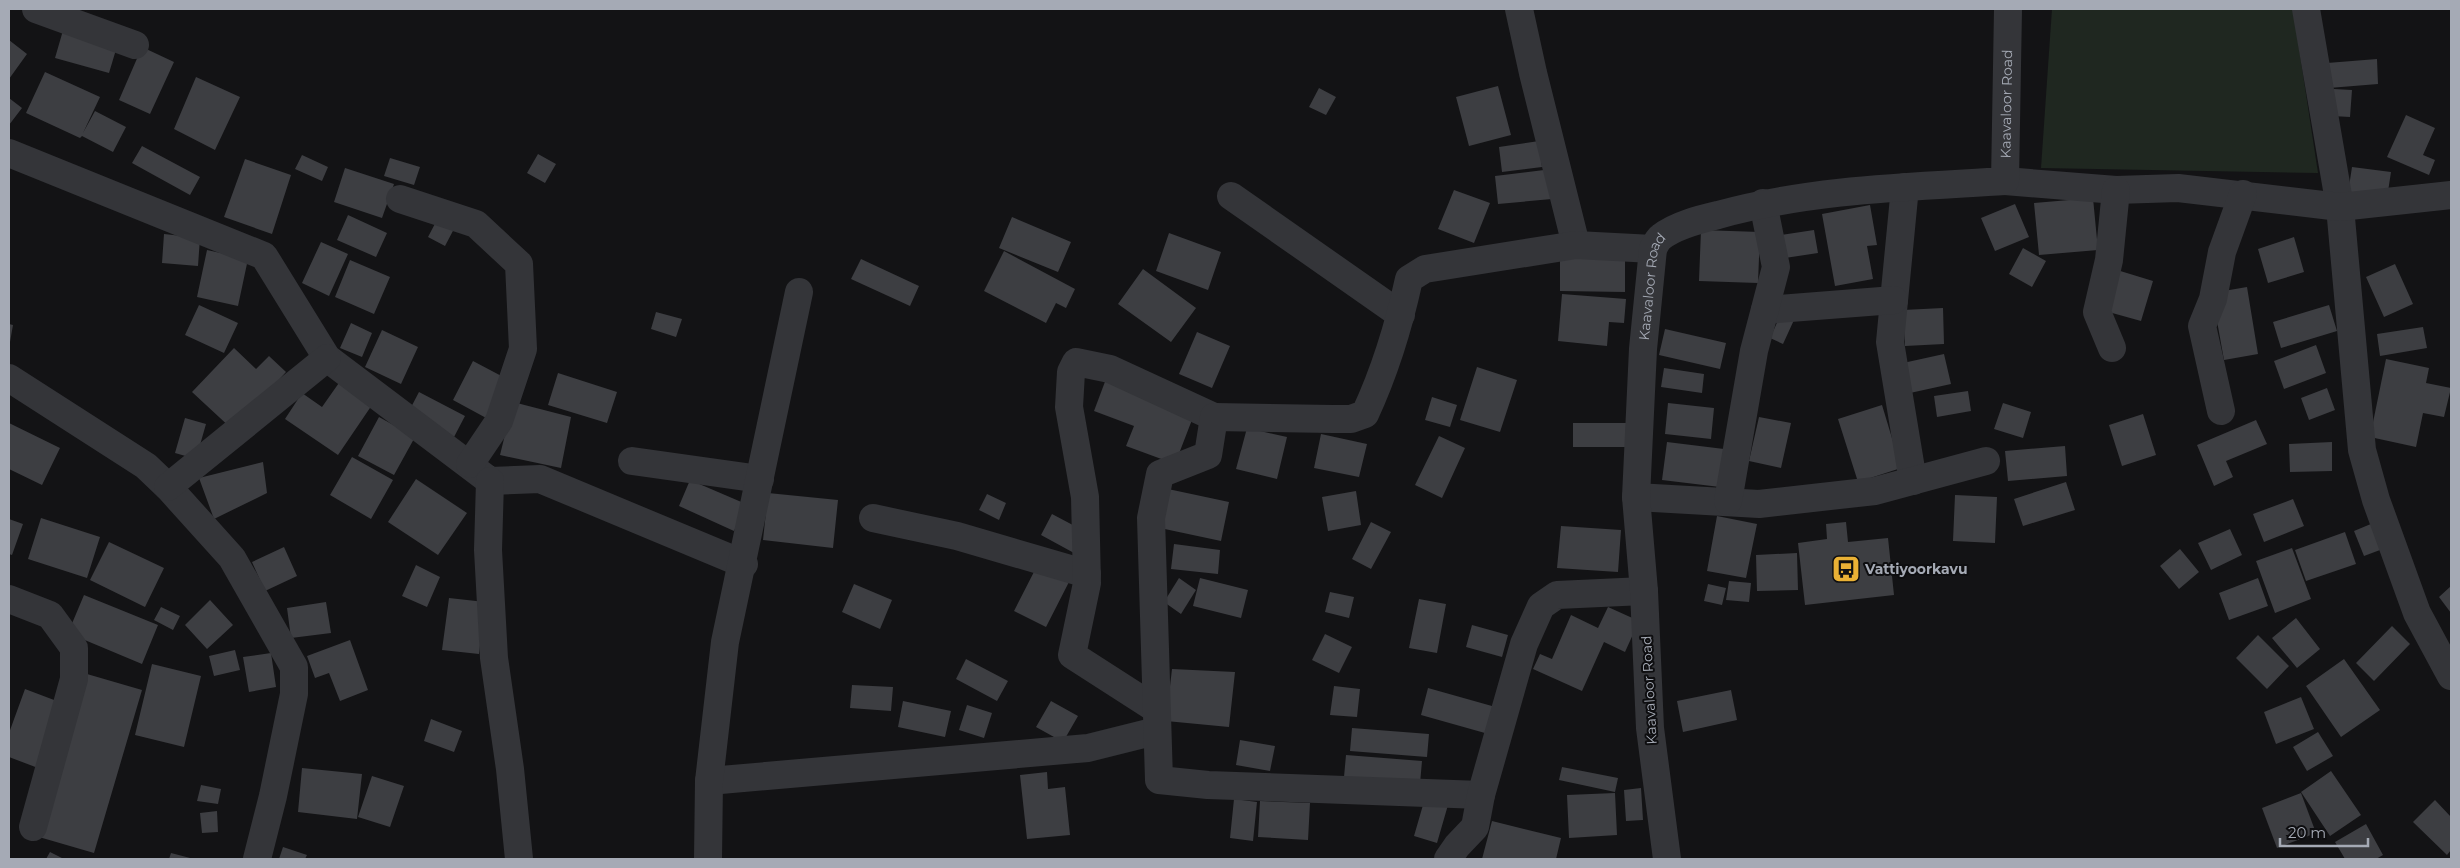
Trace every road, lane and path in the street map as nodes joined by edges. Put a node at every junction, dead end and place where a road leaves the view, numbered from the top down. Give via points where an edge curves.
1 (36, 9) edge
2 (1519, 9) edge
3 (2008, 9) edge
4 (2306, 9) edge
5 (135, 45) dead end
6 (9, 153) edge
7 (2005, 181) junction
8 (1905, 187) junction
9 (2116, 190) junction
10 (2243, 194) junction
11 (2451, 195) edge
12 (1231, 196) dead end
13 (400, 199) dead end
14 (1763, 203) junction
15 (2340, 208) junction
16 (1576, 245) junction
17 (1653, 249) junction
18 (799, 292) dead end
19 (1894, 300) junction
20 (1764, 310) junction
21 (1401, 315) junction
22 (2112, 348) dead end
23 (327, 358) junction
24 (9, 378) edge
25 (2221, 412) dead end
26 (1214, 417) junction
27 (632, 461) dead end
28 (1986, 461) dead end
29 (470, 464) junction
30 (760, 479) junction
31 (490, 481) junction
32 (1914, 481) junction
33 (168, 487) junction
34 (1636, 497) junction
35 (1728, 501) junction
36 (873, 518) dead end
37 (744, 564) junction
38 (1087, 574) junction
39 (1644, 591) junction
40 (9, 600) edge
41 (2451, 676) edge
42 (1156, 720) junction
43 (709, 781) junction
44 (1481, 795) junction
45 (33, 827) dead end
46 (257, 859) edge
47 (519, 859) edge
48 (708, 859) edge
49 (1448, 859) edge
50 (1667, 859) edge

1 - 5 street
2 - 16 street
3 - 7 street, Kaavaloor Road
4 - 15 street
6 - 23 street via 264,256
7 - 8 street, Kaavaloor Road
7 - 9 street
8 - 14 street, Kaavaloor Road via 1837,192
8 - 19 street
9 - 10 street via 2178,188
9 - 22 street via 2109,260 2096,312
10 - 15 street
10 - 25 street via 2222,252 2213,299 2202,326
11 - 15 street
12 - 21 street
13 - 29 street via 476,224 519,264 523,349 499,421
14 - 17 street, Kaavaloor Road via 1704,218 1680,228 1661,237
14 - 20 street via 1776,267
15 - 41 street via 2362,450 2376,500 2418,613
16 - 17 street
16 - 21 street via 1424,269 1409,279
17 - 34 street, Kaavaloor Road via 1643,349
18 - 30 street
19 - 20 street
19 - 32 street via 1890,342
20 - 35 street
21 - 26 street via 1377,390 1364,414 1334,420
23 - 29 street
23 - 33 street
24 - 33 street via 146,466
26 - 38 street via 1110,370 1076,362 1071,372 1069,406 1086,497
26 - 42 street via 1208,455 1160,474 1151,518
27 - 30 street
28 - 32 street
29 - 31 street
30 - 37 street
31 - 37 street via 540,479
31 - 47 street via 488,550 494,658
32 - 35 street via 1875,491 1808,499 1760,504
33 - 46 street via 232,558 294,667 294,694
34 - 35 street
34 - 39 street, Kaavaloor Road
36 - 38 street via 957,536
37 - 43 street via 725,642
38 - 42 street via 1072,655
39 - 44 street via 1557,595 1541,606 1524,644
39 - 50 street, Kaavaloor Road via 1650,728
40 - 45 street via 50,615 74,648 74,679
42 - 43 street via 1088,748
42 - 44 street via 1159,780 1208,785
43 - 48 street
44 - 49 street via 1474,827

